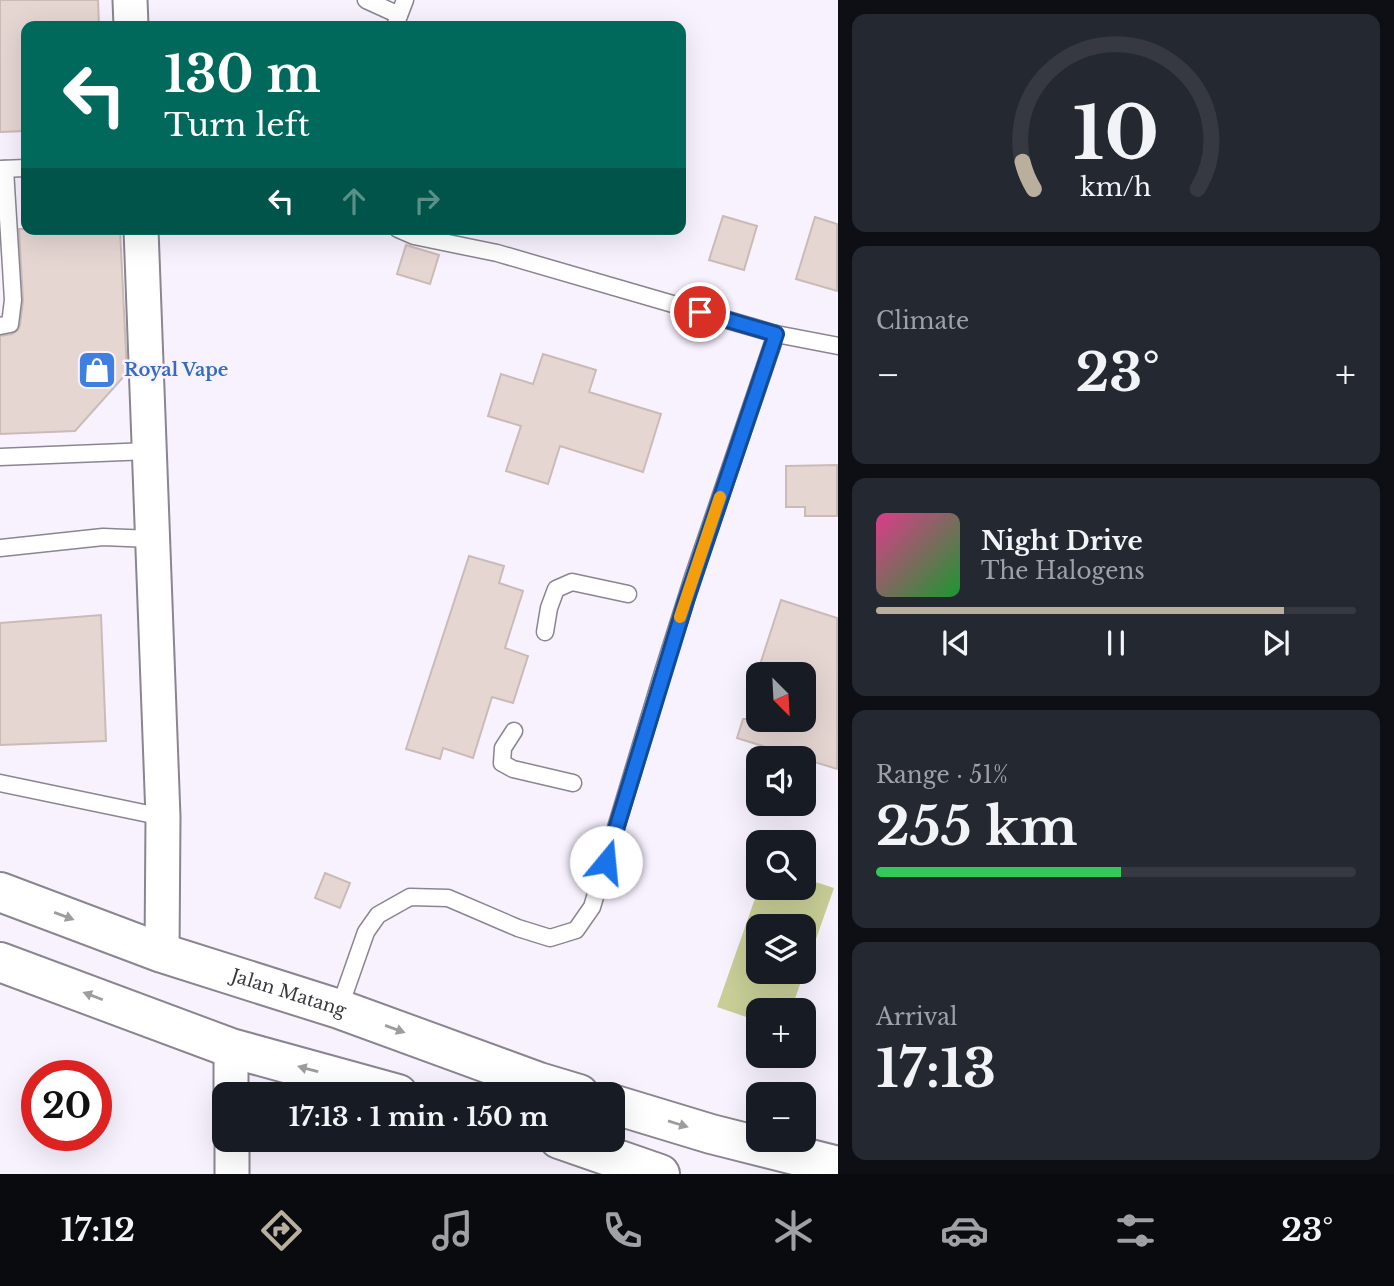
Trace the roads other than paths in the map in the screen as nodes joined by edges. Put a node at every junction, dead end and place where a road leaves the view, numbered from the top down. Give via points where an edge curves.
1 (130, 0) edge
2 (366, 0) edge
3 (400, 14) edge
4 (131, 21) edge
5 (21, 168) edge
6 (3, 169) edge
7 (141, 235) edge
8 (412, 235) edge
9 (0, 326) edge
10 (776, 334) junction
11 (838, 346) edge
12 (149, 451) junction
13 (0, 457) edge
14 (152, 539) junction
15 (0, 548) edge
16 (628, 594) dead end
17 (545, 632) dead end
18 (514, 731) dead end
19 (0, 783) edge
20 (573, 783) dead end
21 (163, 817) junction
22 (0, 892) edge
23 (162, 953) junction
24 (0, 962) edge
25 (339, 1009) junction
26 (231, 1048) junction
27 (231, 1082) edge
28 (354, 1082) edge
29 (539, 1082) edge
30 (625, 1108) edge
31 (232, 1152) edge
32 (597, 1152) edge
33 (838, 1166) edge
34 (232, 1174) edge
35 (660, 1174) edge

1 - 4 street
2 - 3 lane
5 - 6 lane
6 - 9 lane via 13,300 10,324
7 - 12 street
8 - 10 lane via 497,253
10 - 11 lane
10 - 25 lane via 663,672 592,907 576,930 550,938 448,898 410,897 378,915 366,932
12 - 13 lane
12 - 14 street
14 - 15 lane via 103,537
14 - 21 street
16 - 17 lane via 572,582 556,589
18 - 20 lane via 503,748 502,763
19 - 21 lane
21 - 23 street
22 -> 23 main road, Jalan Matang
23 - 25 main road, Jalan Matang
26 -> 24 main road
25 -> 29 main road, Jalan Matang
26 - 27 street
28 -> 26 main road
30 -> 33 main road
31 - 34 street
32 - 35 main road

